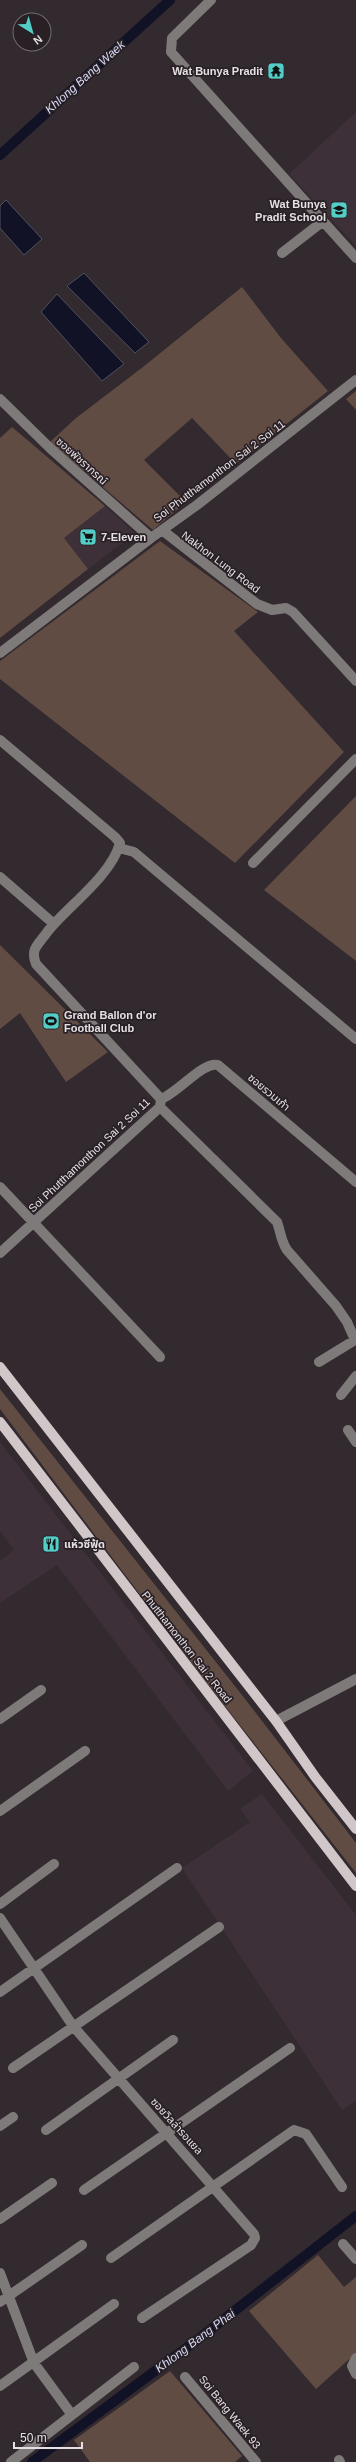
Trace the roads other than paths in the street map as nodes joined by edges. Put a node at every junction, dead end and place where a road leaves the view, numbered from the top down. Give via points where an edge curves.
1 (211, 0) edge
2 (322, 222) junction
3 (282, 253) dead end
4 (356, 258) edge
5 (356, 380) edge
6 (0, 399) edge
7 (162, 530) junction
8 (151, 538) junction
9 (0, 652) edge
10 (356, 681) edge
11 (0, 740) edge
12 (356, 759) edge
13 (119, 848) junction
14 (253, 863) dead end
15 (0, 877) edge
16 (54, 924) junction
17 (356, 1039) edge
18 (161, 1103) junction
19 (356, 1182) edge
20 (0, 1187) edge
21 (32, 1224) junction
22 (0, 1253) edge
23 (355, 1340) edge
24 (160, 1357) dead end
25 (319, 1362) dead end
26 (0, 1367) edge
27 (356, 1376) edge
28 (0, 1380) edge
29 (12, 1382) junction
30 (341, 1395) dead end
31 (0, 1422) edge
32 (348, 1430) dead end
33 (356, 1442) edge
34 (356, 1678) edge
35 (41, 1690) dead end
36 (0, 1719) edge
37 (276, 1720) junction
38 (86, 1751) dead end
39 (0, 1810) edge
40 (356, 1829) edge
41 (54, 1864) dead end
42 (177, 1868) dead end
43 (356, 1886) edge
44 (0, 1904) edge
45 (0, 1918) edge
46 (219, 1927) dead end
47 (34, 1967) junction
48 (0, 1992) edge
49 (73, 2026) junction
50 (172, 2040) dead end
51 (290, 2048) dead end
52 (13, 2068) dead end
53 (119, 2080) junction
54 (13, 2117) dead end
55 (0, 2126) edge
56 (46, 2130) dead end
57 (166, 2133) junction
58 (52, 2183) dead end
59 (214, 2186) junction
60 (342, 2187) dead end
61 (84, 2190) dead end
62 (0, 2219) edge
63 (343, 2244) dead end
64 (82, 2245) dead end
65 (111, 2258) dead end
66 (356, 2259) edge
67 (0, 2273) edge
68 (4, 2299) edge
69 (114, 2304) dead end
70 (142, 2318) dead end
71 (356, 2358) edge
72 (34, 2363) junction
73 (134, 2367) dead end
74 (356, 2374) edge
75 (185, 2376) dead end
76 (0, 2386) edge
77 (72, 2415) junction
78 (11, 2462) edge
79 (256, 2462) edge

1 - 2 street via 172,38 171,52
2 - 3 street
2 - 4 street
5 - 7 street, Soi Phutthamonthon Sai 2 Soi 11 via 198,505
6 - 8 street, ซอยพัชราภรณ์ via 50,448
7 - 8 street, Soi Phutthamonthon Sai 2 Soi 11
7 - 10 street, Nakhon Lung Road via 257,604 272,610 286,608 292,612
8 - 9 street, Soi Phutthamonthon Sai 2 Soi 11
11 - 13 street via 115,837 120,843
12 - 14 street
13 - 16 street, Soi Phutthamonthon Sai 2 Soi 11 via 105,870
13 - 17 street via 134,852
15 - 16 street
16 - 18 street, Soi Phutthamonthon Sai 2 Soi 11 via 35,949 36,964
18 - 19 street, ซอยรวมเก้า via 207,1065 218,1065
18 - 21 street, Soi Phutthamonthon Sai 2 Soi 11
18 - 23 street via 276,1222 287,1250 336,1306
20 - 21 street
21 - 22 street, Soi Phutthamonthon Sai 2 Soi 11
21 - 24 street
23 - 25 street
26 - 29 main road
27 - 30 street
28 - 29 main road
29 - 37 main road
31 - 43 main road, Phutthamonthon Sai 2 Road
32 - 33 street
34 - 37 street
35 - 36 street
37 - 40 main road via 316,1778
38 - 39 street
41 - 44 street
42 - 47 street
45 - 47 street, ซอยวิลล่ารอแยล
46 - 49 street
47 - 48 street
47 - 49 street, ซอยวิลล่ารอแยล
49 - 52 street
49 - 53 street, ซอยวิลล่ารอแยล
50 - 53 street
51 - 57 street
53 - 56 street
53 - 57 street, ซอยวิลล่ารอแยล
54 - 55 street
57 - 59 street, ซอยวิลล่ารอแยล
57 - 61 street
58 - 62 street
59 - 60 street via 294,2130 306,2134
59 - 65 street
59 - 70 street, ซอยวิลล่ารอแยล via 255,2238 251,2245
63 - 66 street
64 - 68 street
67 - 68 street
68 - 72 street
69 - 72 street
71 - 74 street via 352,2366
72 - 76 street
72 - 77 street
73 - 77 street
75 - 79 street, Soi Bang Waek 93
77 - 78 street

